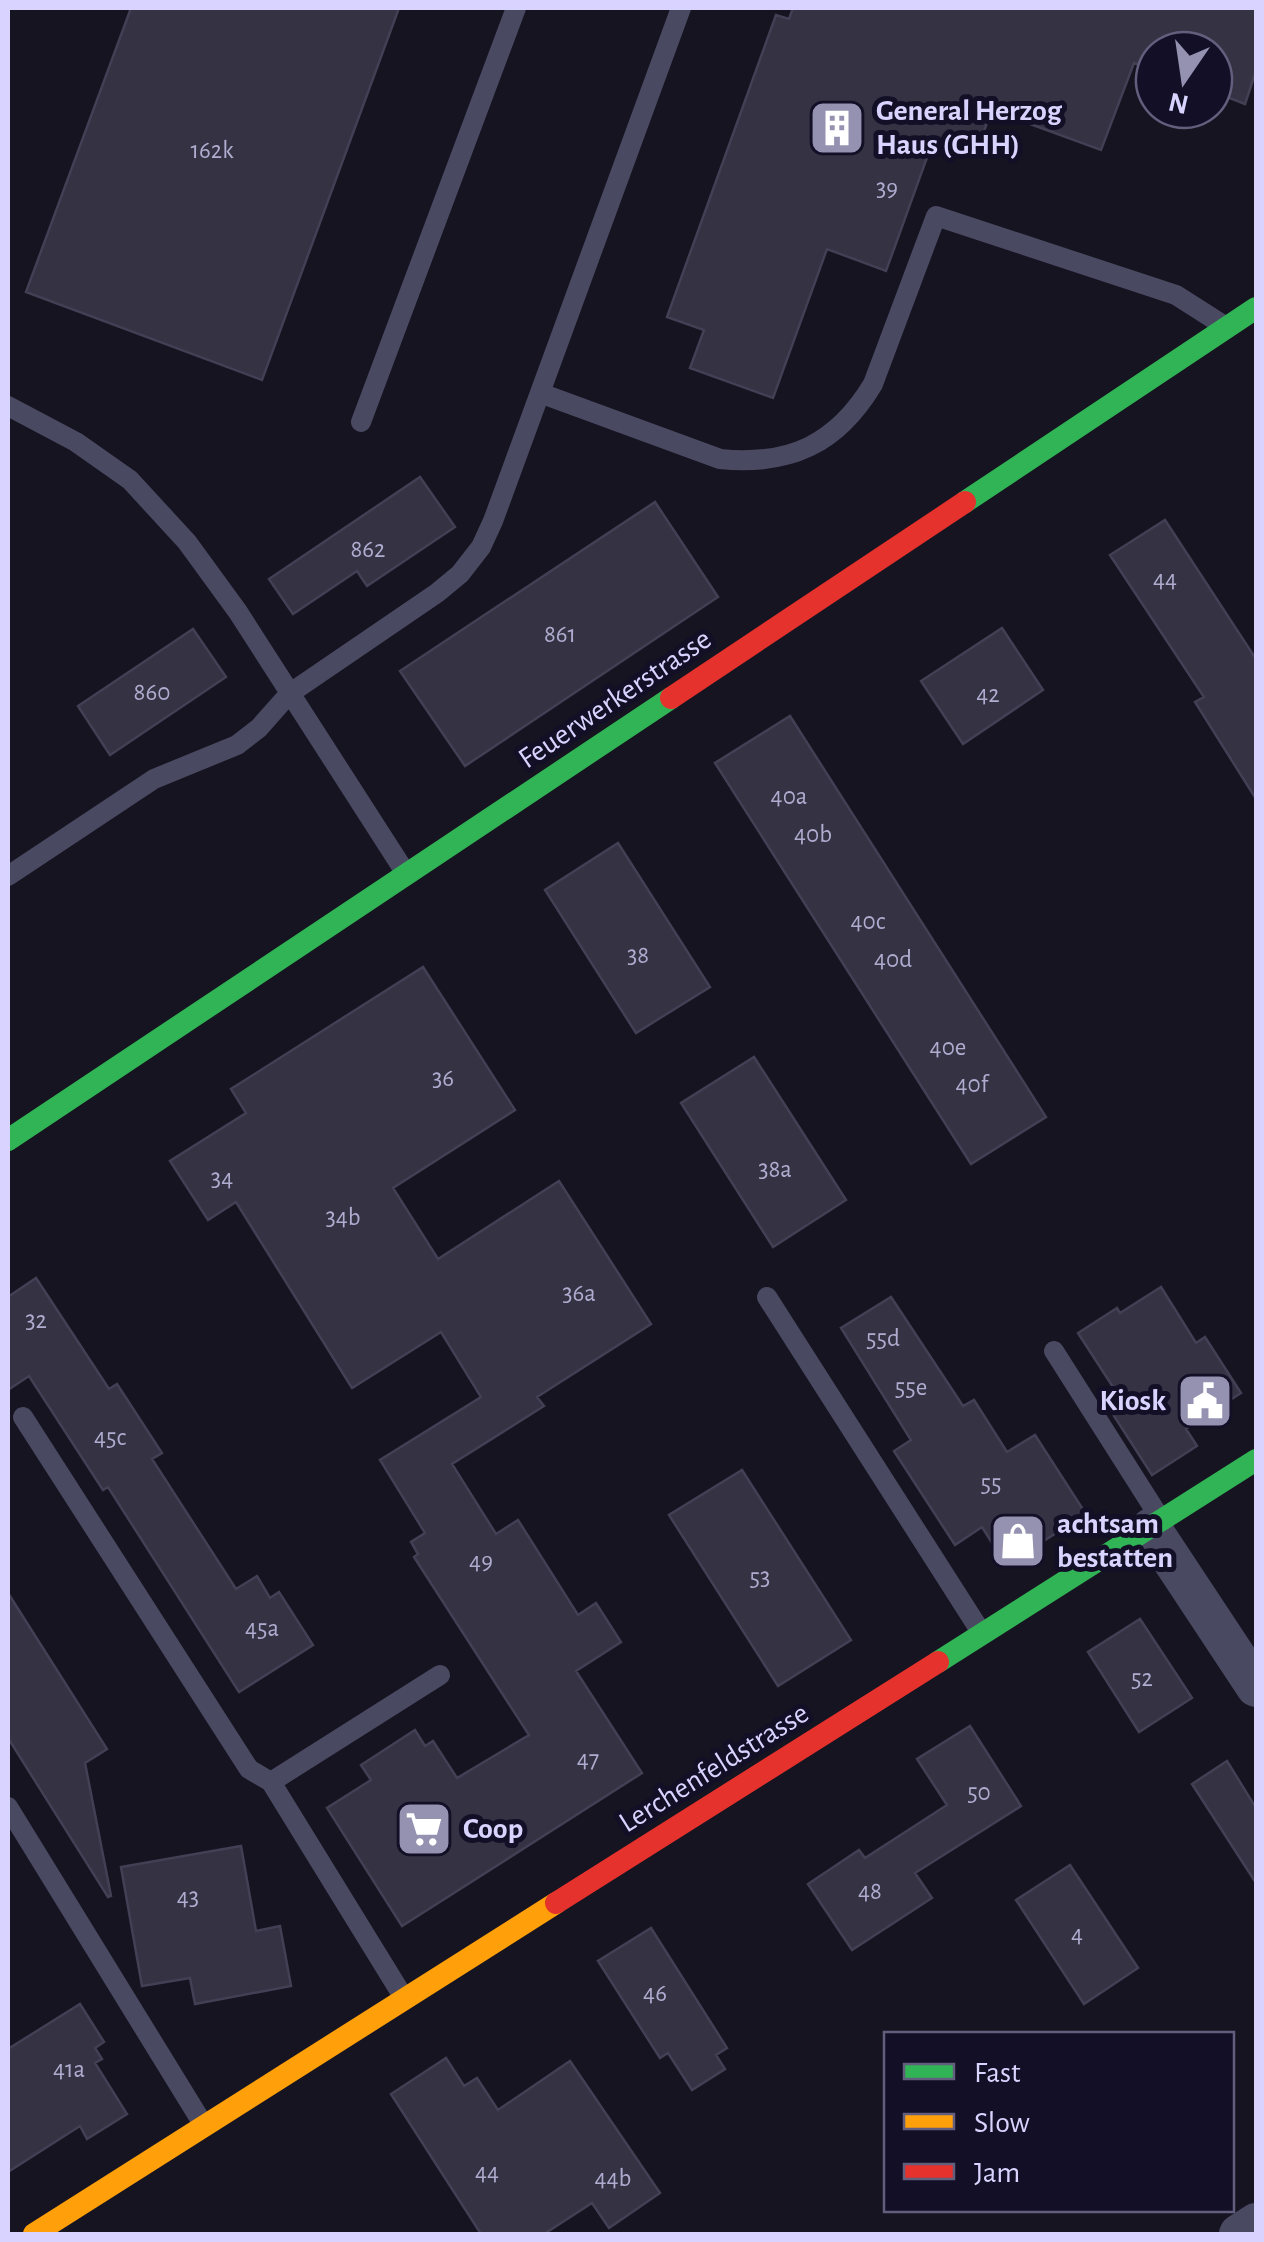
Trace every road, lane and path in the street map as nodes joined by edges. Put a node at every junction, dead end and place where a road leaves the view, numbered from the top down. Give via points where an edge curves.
1 (516, 8) edge
2 (682, 8) edge
3 (1256, 308) edge
4 (1228, 328) junction
5 (540, 392) junction
6 (8, 406) edge
7 (361, 422) dead end
8 (288, 694) junction
9 (407, 874) junction
10 (8, 876) edge
11 (8, 1140) edge
12 (766, 1297) dead end
13 (1054, 1351) dead end
14 (23, 1417) dead end
15 (1256, 1460) edge
16 (1157, 1524) junction
17 (982, 1633) junction
18 (440, 1675) dead end
19 (1256, 1687) edge
20 (271, 1782) junction
21 (8, 1807) edge
22 (405, 2000) junction
23 (205, 2127) junction
24 (1256, 2223) edge
25 (34, 2234) edge
26 (1239, 2234) edge

1 - 7 lane
2 - 5 lane
3 - 4 street, Feuerwerkerstrasse
4 - 5 lane via 1176,295 936,216 873,384 836,431 813,446 783,458 720,460
4 - 9 street, Feuerwerkerstrasse
5 - 8 lane via 493,521 460,574
6 - 8 lane via 130,480 238,612
8 - 9 lane
8 - 10 lane via 237,745 154,779
9 - 11 street, Feuerwerkerstrasse
12 - 17 lane
13 - 16 lane
14 - 20 lane via 250,1769
15 - 16 street, Lerchenfeldstrasse
16 - 17 street, Lerchenfeldstrasse
16 - 19 street
17 - 22 street, Lerchenfeldstrasse
18 - 20 lane
20 - 22 lane
21 - 23 lane
22 - 23 street, Lerchenfeldstrasse
23 - 25 street, Lerchenfeldstrasse
24 - 26 street

